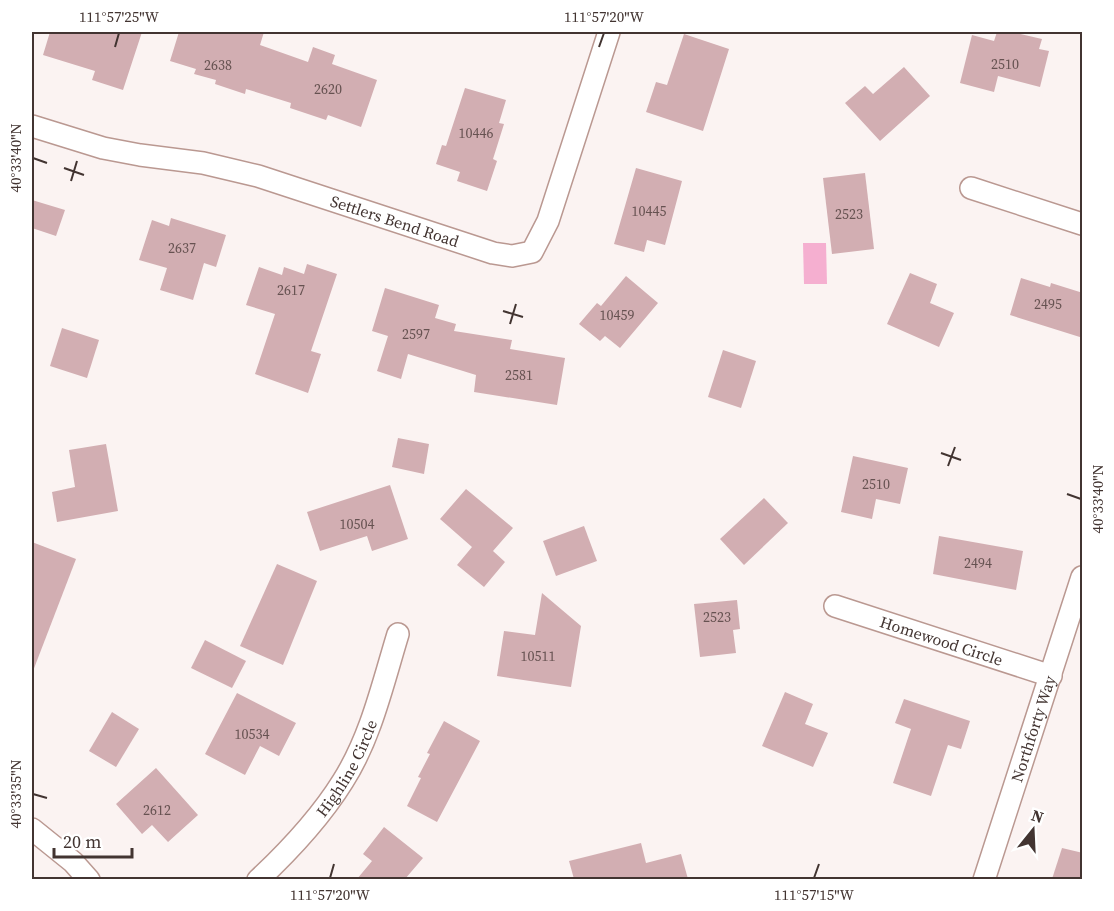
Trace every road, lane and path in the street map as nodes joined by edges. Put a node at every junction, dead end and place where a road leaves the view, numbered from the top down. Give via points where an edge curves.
1 (609, 32) edge
2 (32, 126) edge
3 (970, 188) dead end
4 (1083, 224) edge
5 (1083, 577) edge
6 (835, 606) dead end
7 (398, 634) dead end
8 (1050, 675) junction
9 (32, 829) edge
10 (89, 879) edge
11 (258, 879) edge
12 (984, 879) edge

1 - 2 street, Settlers Bend Road via 548,221 532,252 512,256 258,176 203,163 103,148
3 - 4 street
5 - 8 street, Northforty Way
6 - 8 street, Homewood Circle
7 - 11 street, Highline Circle via 364,739 344,780 286,854
8 - 12 street, Northforty Way
9 - 10 street

